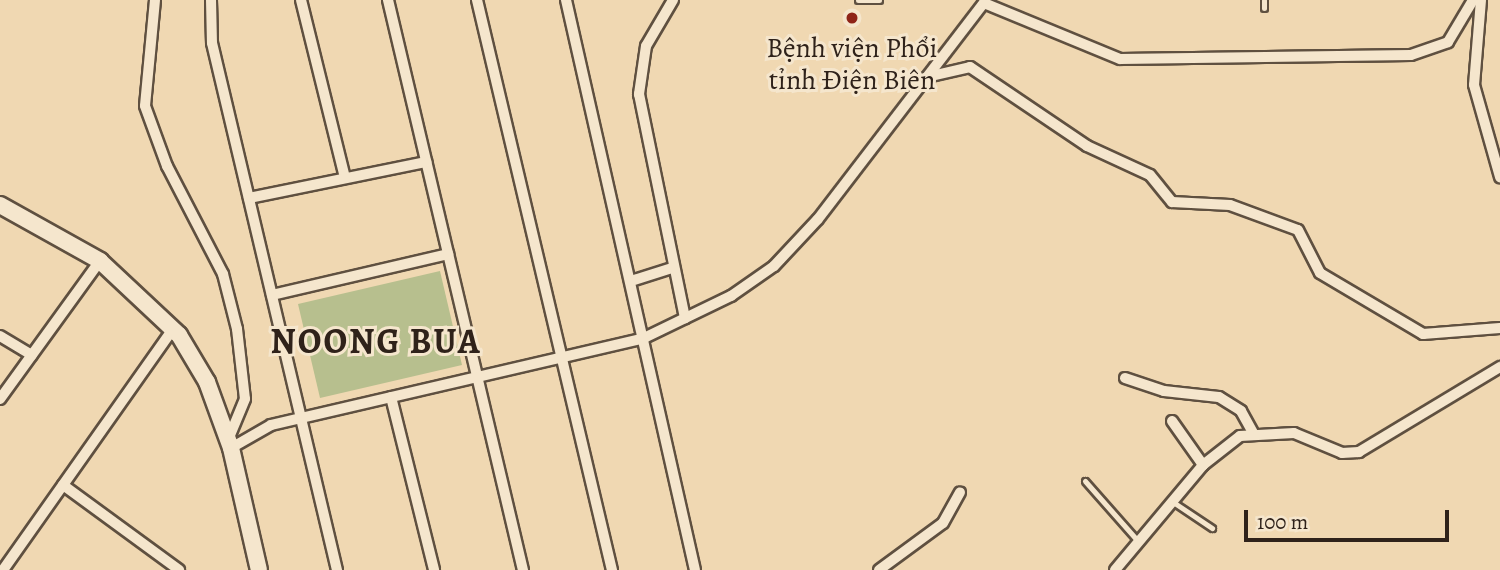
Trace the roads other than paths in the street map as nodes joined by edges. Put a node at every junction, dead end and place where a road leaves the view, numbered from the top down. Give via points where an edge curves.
1 (155, 0) edge
2 (301, 0) edge
3 (388, 0) edge
4 (477, 0) edge
5 (566, 0) edge
6 (673, 0) edge
7 (858, 0) edge
8 (879, 0) edge
9 (1264, 0) edge
10 (1473, 0) edge
11 (1480, 0) edge
12 (210, 1) edge
13 (984, 1) edge
14 (1264, 8) dead end
15 (927, 77) junction
16 (426, 162) junction
17 (1500, 177) edge
18 (345, 178) junction
19 (249, 198) junction
20 (0, 205) edge
21 (448, 254) junction
22 (100, 261) junction
23 (672, 268) junction
24 (631, 281) junction
25 (272, 295) junction
26 (685, 318) junction
27 (1500, 328) edge
28 (173, 329) junction
29 (0, 336) edge
30 (644, 338) junction
31 (32, 355) junction
32 (559, 358) junction
33 (1500, 367) edge
34 (476, 377) junction
35 (1125, 378) dead end
36 (391, 397) junction
37 (0, 400) edge
38 (302, 418) junction
39 (1172, 421) dead end
40 (1253, 433) junction
41 (230, 444) junction
42 (1203, 465) junction
43 (1085, 481) dead end
44 (63, 485) junction
45 (960, 492) dead end
46 (1170, 501) junction
47 (1212, 528) dead end
48 (1137, 540) junction
49 (4, 570) edge
50 (179, 570) edge
51 (259, 570) edge
52 (337, 570) edge
53 (434, 570) edge
54 (523, 570) edge
55 (612, 570) edge
56 (695, 570) edge
57 (879, 570) edge
58 (1115, 570) edge

1 - 41 street via 145,106 167,166 223,274 237,329 245,399
2 - 18 street
3 - 16 street
4 - 32 street
5 - 24 street
6 - 23 street via 646,46 639,94
7 - 8 lane
9 - 14 lane
10 - 13 street via 1448,42 1411,55 1121,59
11 - 17 street via 1474,85
12 - 19 street via 212,43
13 - 15 street
15 - 26 street via 774,266 731,296
15 - 27 street via 971,67 1087,146 1150,175 1171,202 1230,205 1298,230 1320,273 1423,334
16 - 18 street
16 - 21 street
18 - 19 street
19 - 25 street
20 - 22 street
21 - 25 street
21 - 34 street
22 - 28 street
22 - 31 street
23 - 24 street
23 - 26 street
24 - 30 street
25 - 38 street
26 - 30 street
28 - 41 street via 207,382
28 - 44 street
29 - 31 street
30 - 32 street
30 - 56 street
31 - 37 street
32 - 34 street
32 - 55 street
33 - 40 street via 1359,452 1342,453 1303,435
34 - 36 street
34 - 54 street
35 - 40 street via 1164,391 1219,397 1241,411
36 - 38 street
36 - 53 street
38 - 41 street via 271,425
38 - 52 street
39 - 42 street
40 - 42 street via 1224,446
41 - 51 street
42 - 46 street
43 - 48 lane
44 - 49 street
44 - 50 street
45 - 57 street via 943,523
46 - 47 lane
46 - 48 street
48 - 58 street

